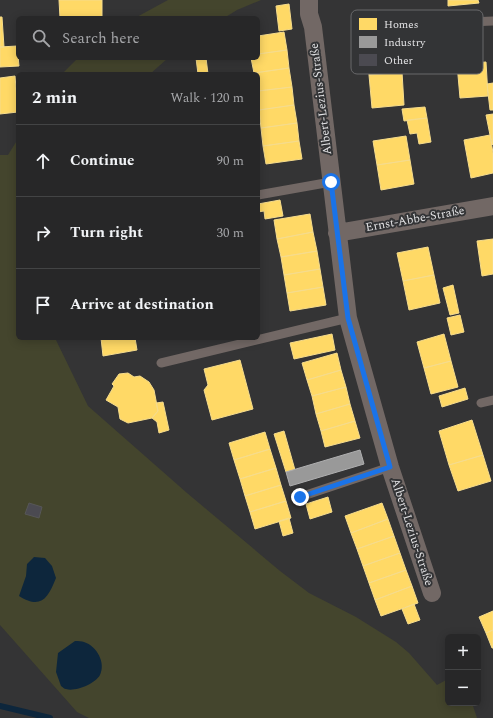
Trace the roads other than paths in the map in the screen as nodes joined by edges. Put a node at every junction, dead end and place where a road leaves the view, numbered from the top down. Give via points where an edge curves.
1 (309, 0) edge
2 (483, 21) edge
3 (493, 21) edge
4 (331, 182) junction
5 (260, 195) edge
6 (493, 206) edge
7 (337, 232) junction
8 (348, 318) junction
9 (260, 339) edge
10 (257, 340) edge
11 (161, 363) dead end
12 (493, 400) edge
13 (481, 403) dead end
14 (390, 467) junction
15 (300, 497) dead end
16 (432, 593) dead end

1 - 4 street, Albert-Lezius-Straße
2 - 3 lane
4 - 5 lane
4 - 7 street, Albert-Lezius-Straße
6 - 7 street, Ernst-Abbe-Straße
7 - 8 street, Albert-Lezius-Straße
8 - 9 lane
8 - 14 street, Albert-Lezius-Straße
10 - 11 lane
12 - 13 lane
14 - 15 lane
14 - 16 street, Albert-Lezius-Straße

